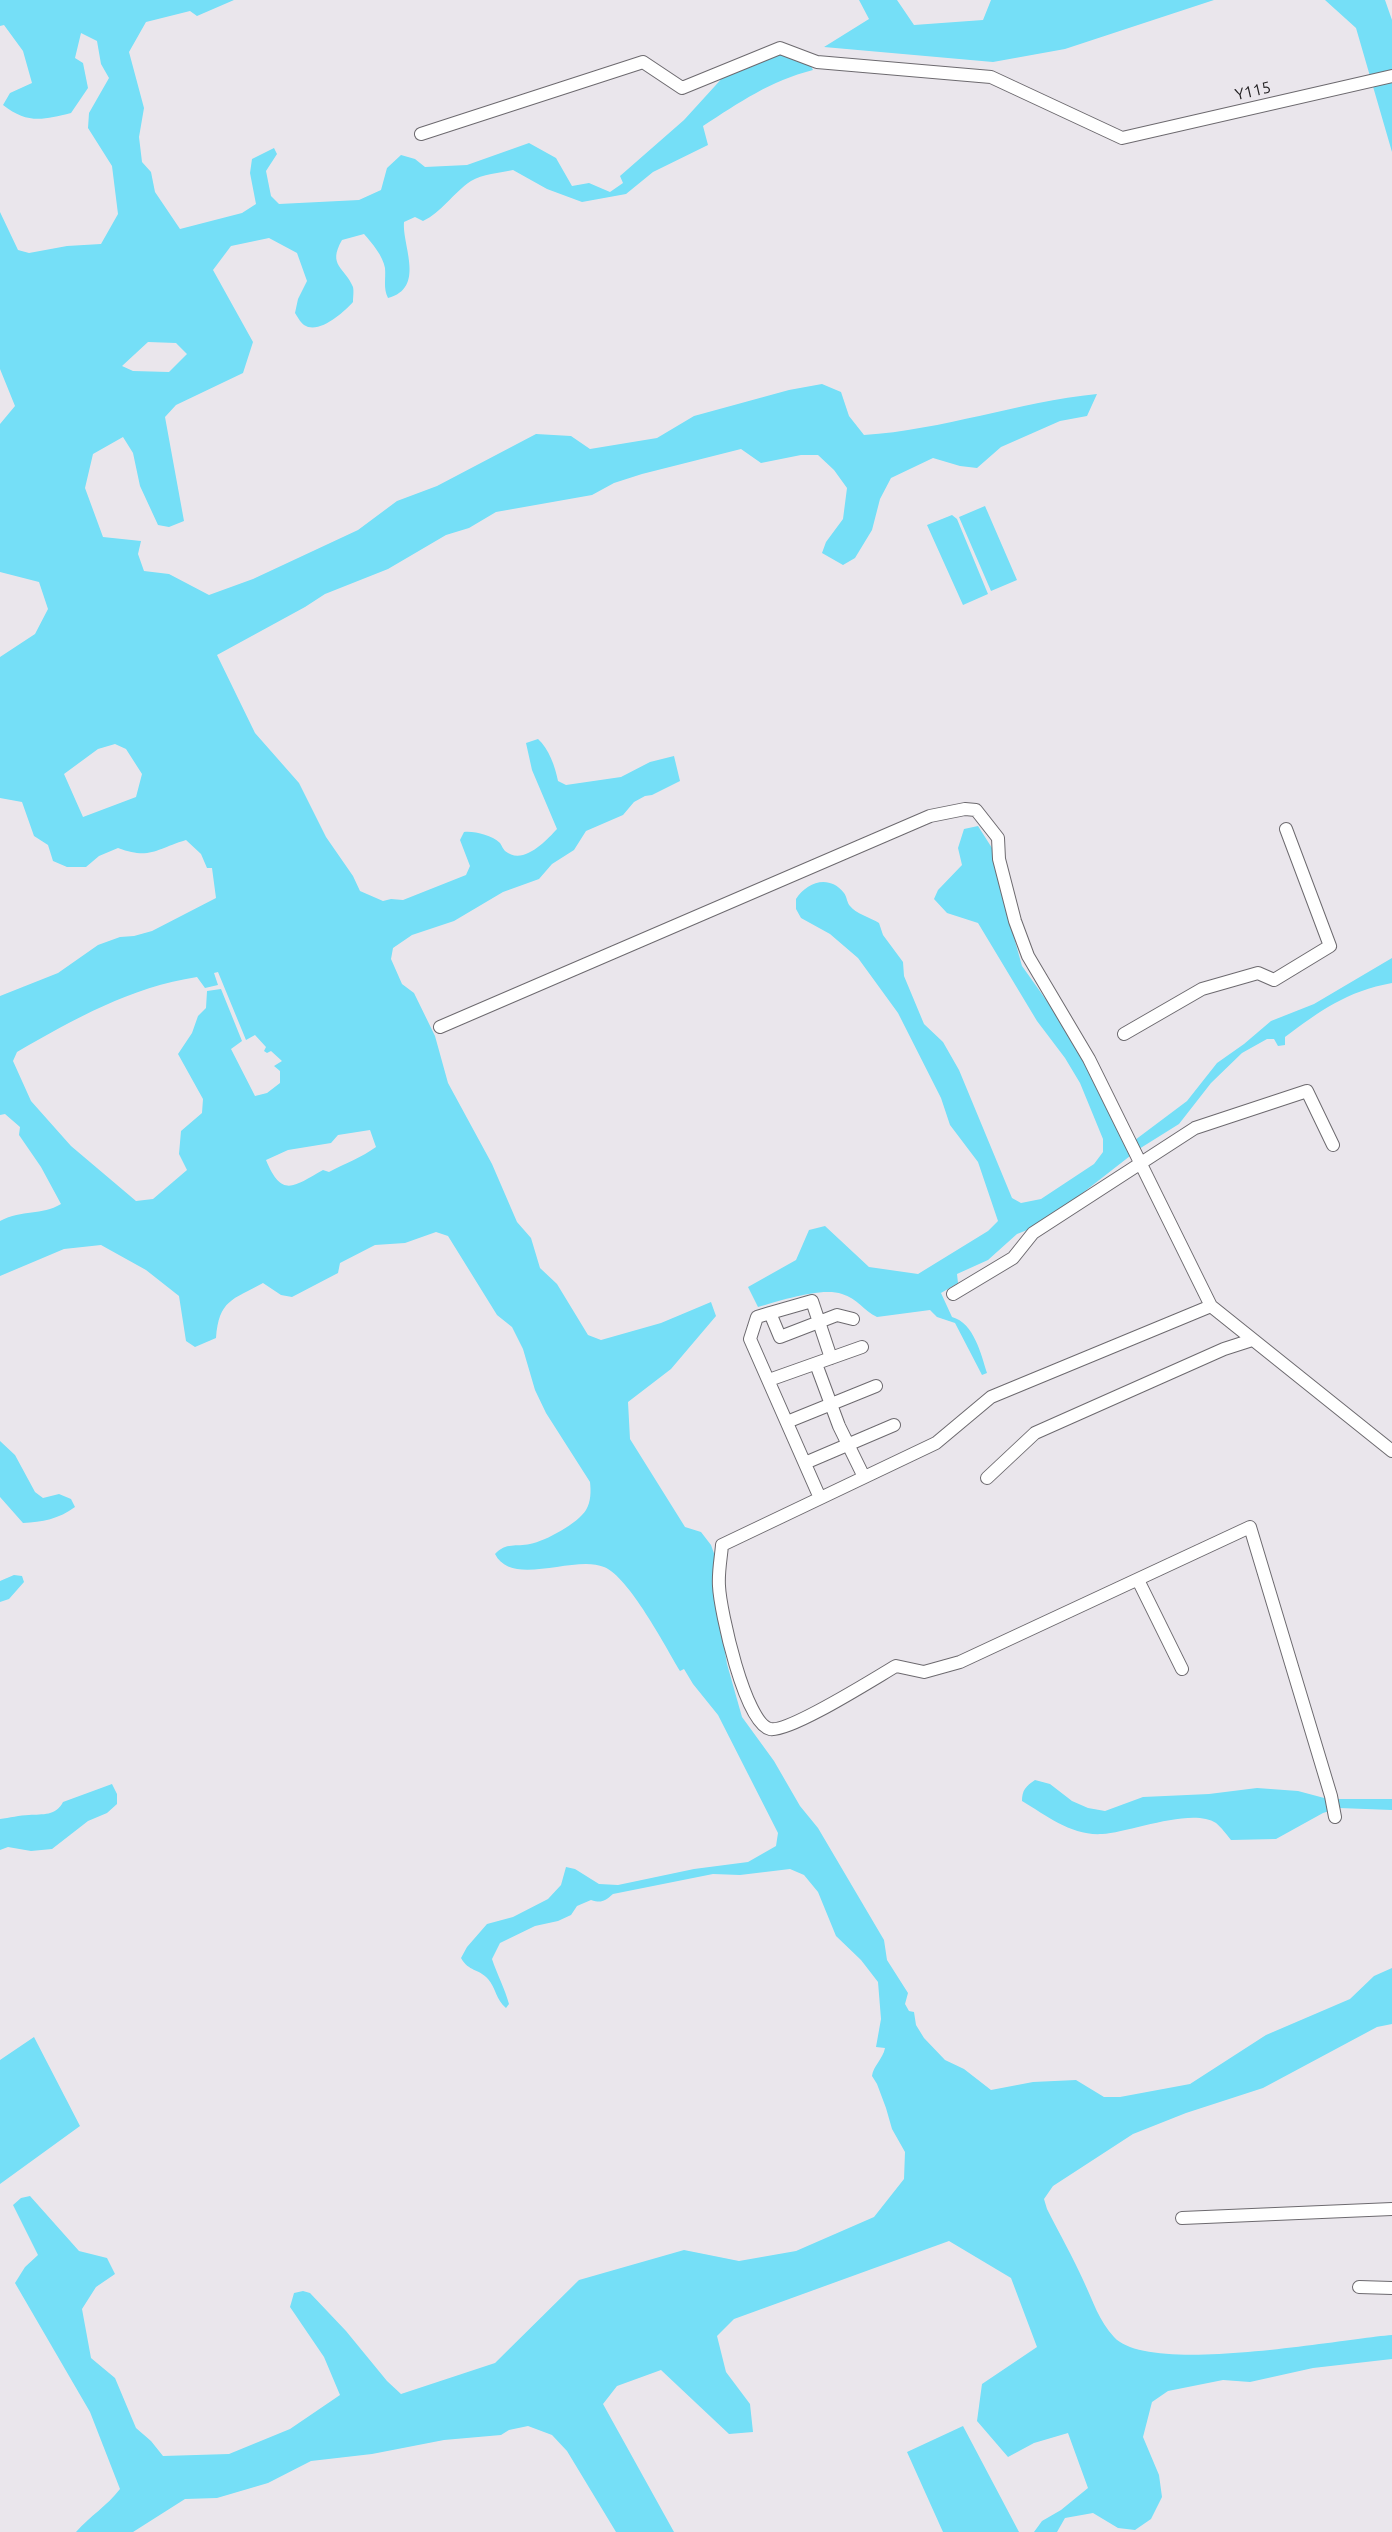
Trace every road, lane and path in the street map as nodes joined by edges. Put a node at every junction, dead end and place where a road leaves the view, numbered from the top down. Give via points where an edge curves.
1 (1392, 76) edge
2 (421, 134) dead end
3 (1286, 829) dead end
4 (440, 1027) dead end
5 (1124, 1034) dead end
6 (1333, 1145) dead end
7 (1139, 1159) junction
8 (953, 1294) dead end
9 (1211, 1306) junction
10 (770, 1313) junction
11 (854, 1319) dead end
12 (819, 1322) junction
13 (1252, 1340) junction
14 (862, 1347) dead end
15 (831, 1358) junction
16 (816, 1364) junction
17 (769, 1380) junction
18 (876, 1386) dead end
19 (831, 1404) junction
20 (787, 1422) junction
21 (894, 1425) dead end
22 (848, 1445) junction
23 (1392, 1451) edge
24 (805, 1463) junction
25 (864, 1478) junction
26 (987, 1478) dead end
27 (820, 1498) junction
28 (1138, 1580) junction
29 (1182, 1669) dead end
30 (1334, 1814) dead end
31 (1392, 2209) edge
32 (1182, 2218) dead end
33 (1359, 2287) dead end
34 (1392, 2288) edge

1 - 2 street, Y115 via 1122,138 991,77 817,62 780,48 682,88 643,62
3 - 5 street via 1330,946 1274,980 1258,973 1202,989
4 - 7 street via 930,816 976,810 998,838 999,859 1028,956 1089,1059
6 - 7 street via 1307,1091 1195,1128
7 - 8 street via 1033,1233 1013,1258
7 - 9 street
9 - 13 street
9 - 25 street via 991,1397 936,1443
10 - 12 street via 812,1301
10 - 12 street via 780,1337
10 - 17 street via 757,1317 750,1339
11 - 12 street via 837,1315
12 - 15 street
13 - 23 street
13 - 26 street via 1035,1434
14 - 15 street
15 - 16 street
16 - 17 street
16 - 19 street
17 - 20 street
18 - 19 street
19 - 20 street
19 - 22 street
20 - 24 street
21 - 22 street
22 - 24 street
22 - 25 street
24 - 27 street
25 - 27 street
27 - 28 street via 722,1545 719,1586 731,1658 752,1707 769,1729 794,1724 896,1666 924,1672 960,1662
28 - 29 street
28 - 30 street via 1250,1527
31 - 32 street
33 - 34 street

